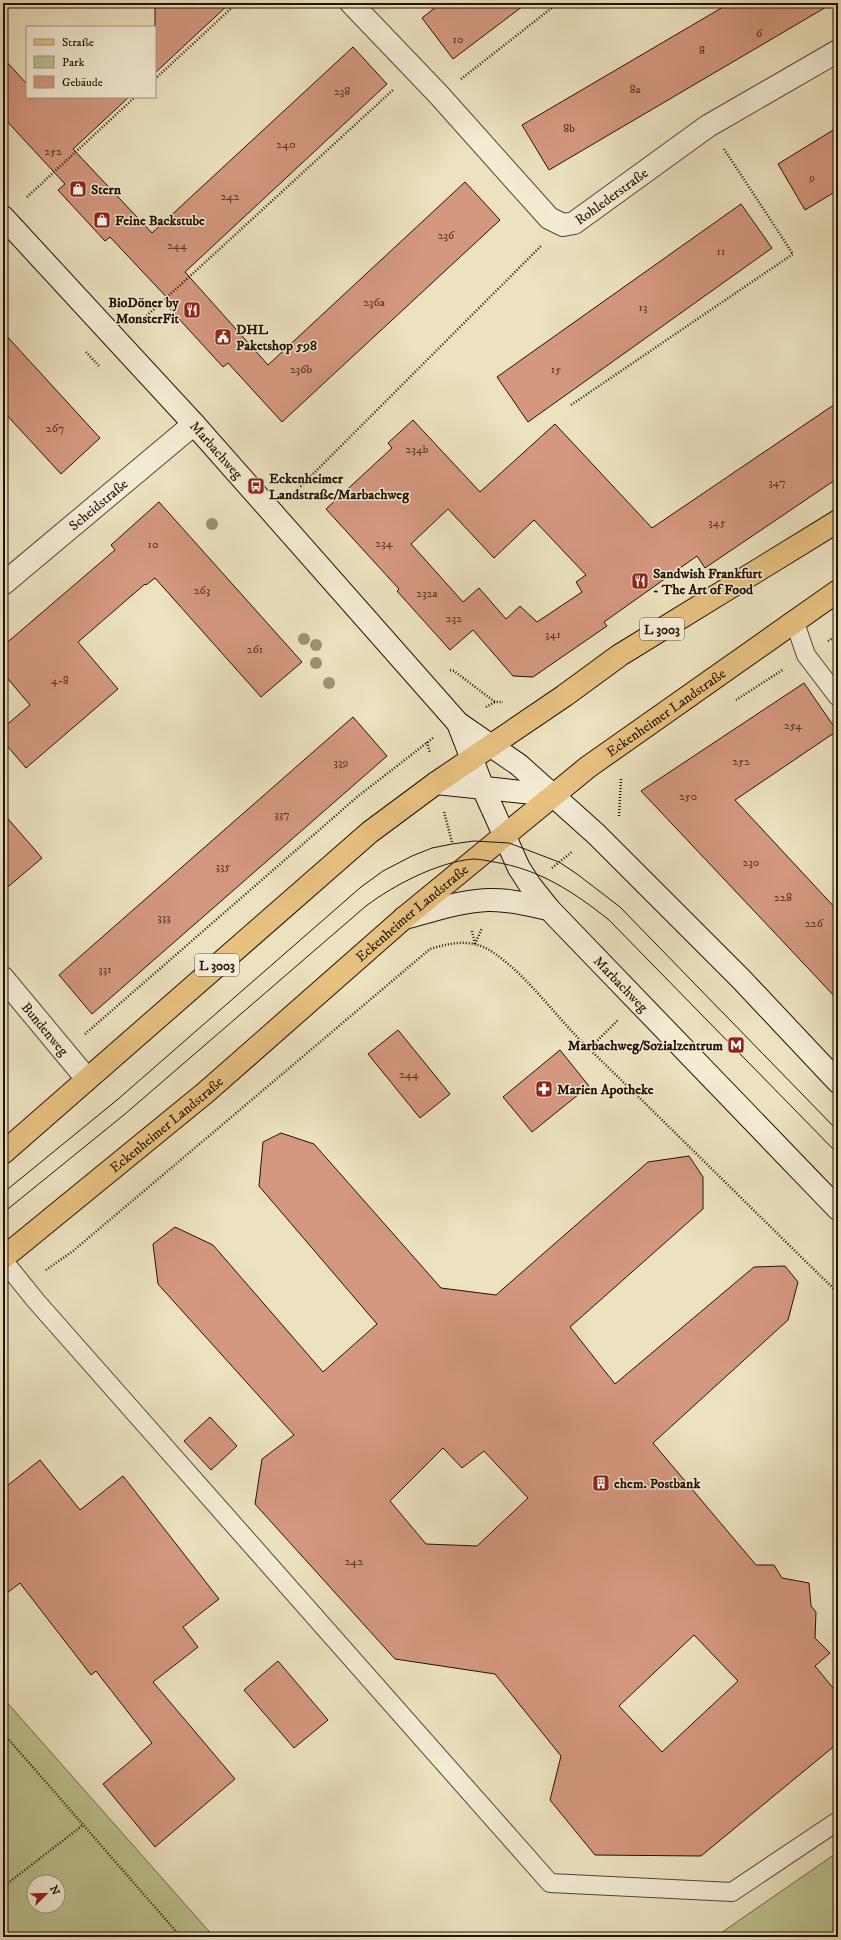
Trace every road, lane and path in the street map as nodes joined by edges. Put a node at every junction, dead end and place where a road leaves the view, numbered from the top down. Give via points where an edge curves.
1 (237, 3) edge
2 (351, 3) edge
3 (558, 3) edge
4 (838, 51) edge
5 (415, 70) junction
6 (156, 78) edge
7 (439, 95) junction
8 (134, 98) edge
9 (708, 126) junction
10 (27, 197) dead end
11 (3, 217) edge
12 (562, 225) junction
13 (140, 322) dead end
14 (571, 405) dead end
15 (194, 424) junction
16 (294, 493) dead end
17 (838, 521) edge
18 (3, 584) edge
19 (838, 591) edge
20 (794, 620) junction
21 (838, 635) edge
22 (806, 655) junction
23 (454, 671) dead end
24 (838, 697) edge
25 (734, 701) dead end
26 (495, 702) dead end
27 (458, 723) junction
28 (427, 742) dead end
29 (491, 744) junction
30 (471, 759) junction
31 (626, 775) dead end
32 (436, 783) junction
33 (483, 788) junction
34 (552, 795) junction
35 (619, 817) dead end
36 (504, 834) junction
37 (549, 909) junction
38 (404, 918) junction
39 (3, 978) edge
40 (622, 1017) dead end
41 (589, 1049) junction
42 (65, 1052) junction
43 (88, 1080) junction
44 (838, 1082) edge
45 (3, 1153) edge
46 (838, 1209) edge
47 (3, 1259) edge
48 (20, 1281) junction
49 (838, 1293) edge
50 (3, 1733) edge
51 (838, 1822) edge
52 (83, 1825) junction
53 (3, 1887) edge
54 (181, 1937) edge

1 - 6 path
2 - 5 main road, Rohlederstraße
3 - 7 path
4 - 9 main road, Rohlederstraße
5 - 7 main road, Rohlederstraße
5 - 13 path
7 - 12 main road, Rohlederstraße via 549,218
8 - 10 path
9 - 12 main road, Rohlederstraße via 574,223
9 - 14 path via 793,254
11 - 15 main road, Marbachweg
12 - 16 path
15 - 18 main road, Scheidstraße
15 - 27 main road, Marbachweg
17 - 29 main road, L 3003 via 620,655
19 - 20 main road, Eckenheimer Landstraße
20 - 22 lane
20 - 34 main road, Eckenheimer Landstraße
21 - 22 path
22 - 24 lane
22 - 25 path
23 - 26 path
27 - 29 main road, Marbachweg
27 - 30 main road, Marbachweg
28 - 42 path via 357,797
29 - 30 main road, L 3003
29 - 34 main road, Marbachweg
30 - 32 main road, L 3003
30 - 33 main road, Marbachweg
31 - 35 path via 621,779
32 - 33 main road
32 - 43 main road, L 3003 via 370,832
33 - 34 main road
33 - 36 main road, Marbachweg
34 - 36 main road, Eckenheimer Landstraße
34 - 44 main road, Marbachweg via 635,872
36 - 37 main road, Marbachweg via 530,885
36 - 38 main road, Eckenheimer Landstraße
37 - 38 main road via 510,901 489,900 465,902
37 - 46 main road, Marbachweg
38 - 47 main road, Eckenheimer Landstraße via 205,1093
39 - 42 main road, Bundenweg
40 - 41 path
41 - 48 path via 524,980 491,951 475,944 453,943 430,949 73,1251 50,1268
41 - 49 path
42 - 43 main road, Bundenweg
43 - 45 main road, L 3003
47 - 48 lane
48 - 51 lane via 550,1883 732,1892
50 - 52 path
52 - 53 path
52 - 54 path

